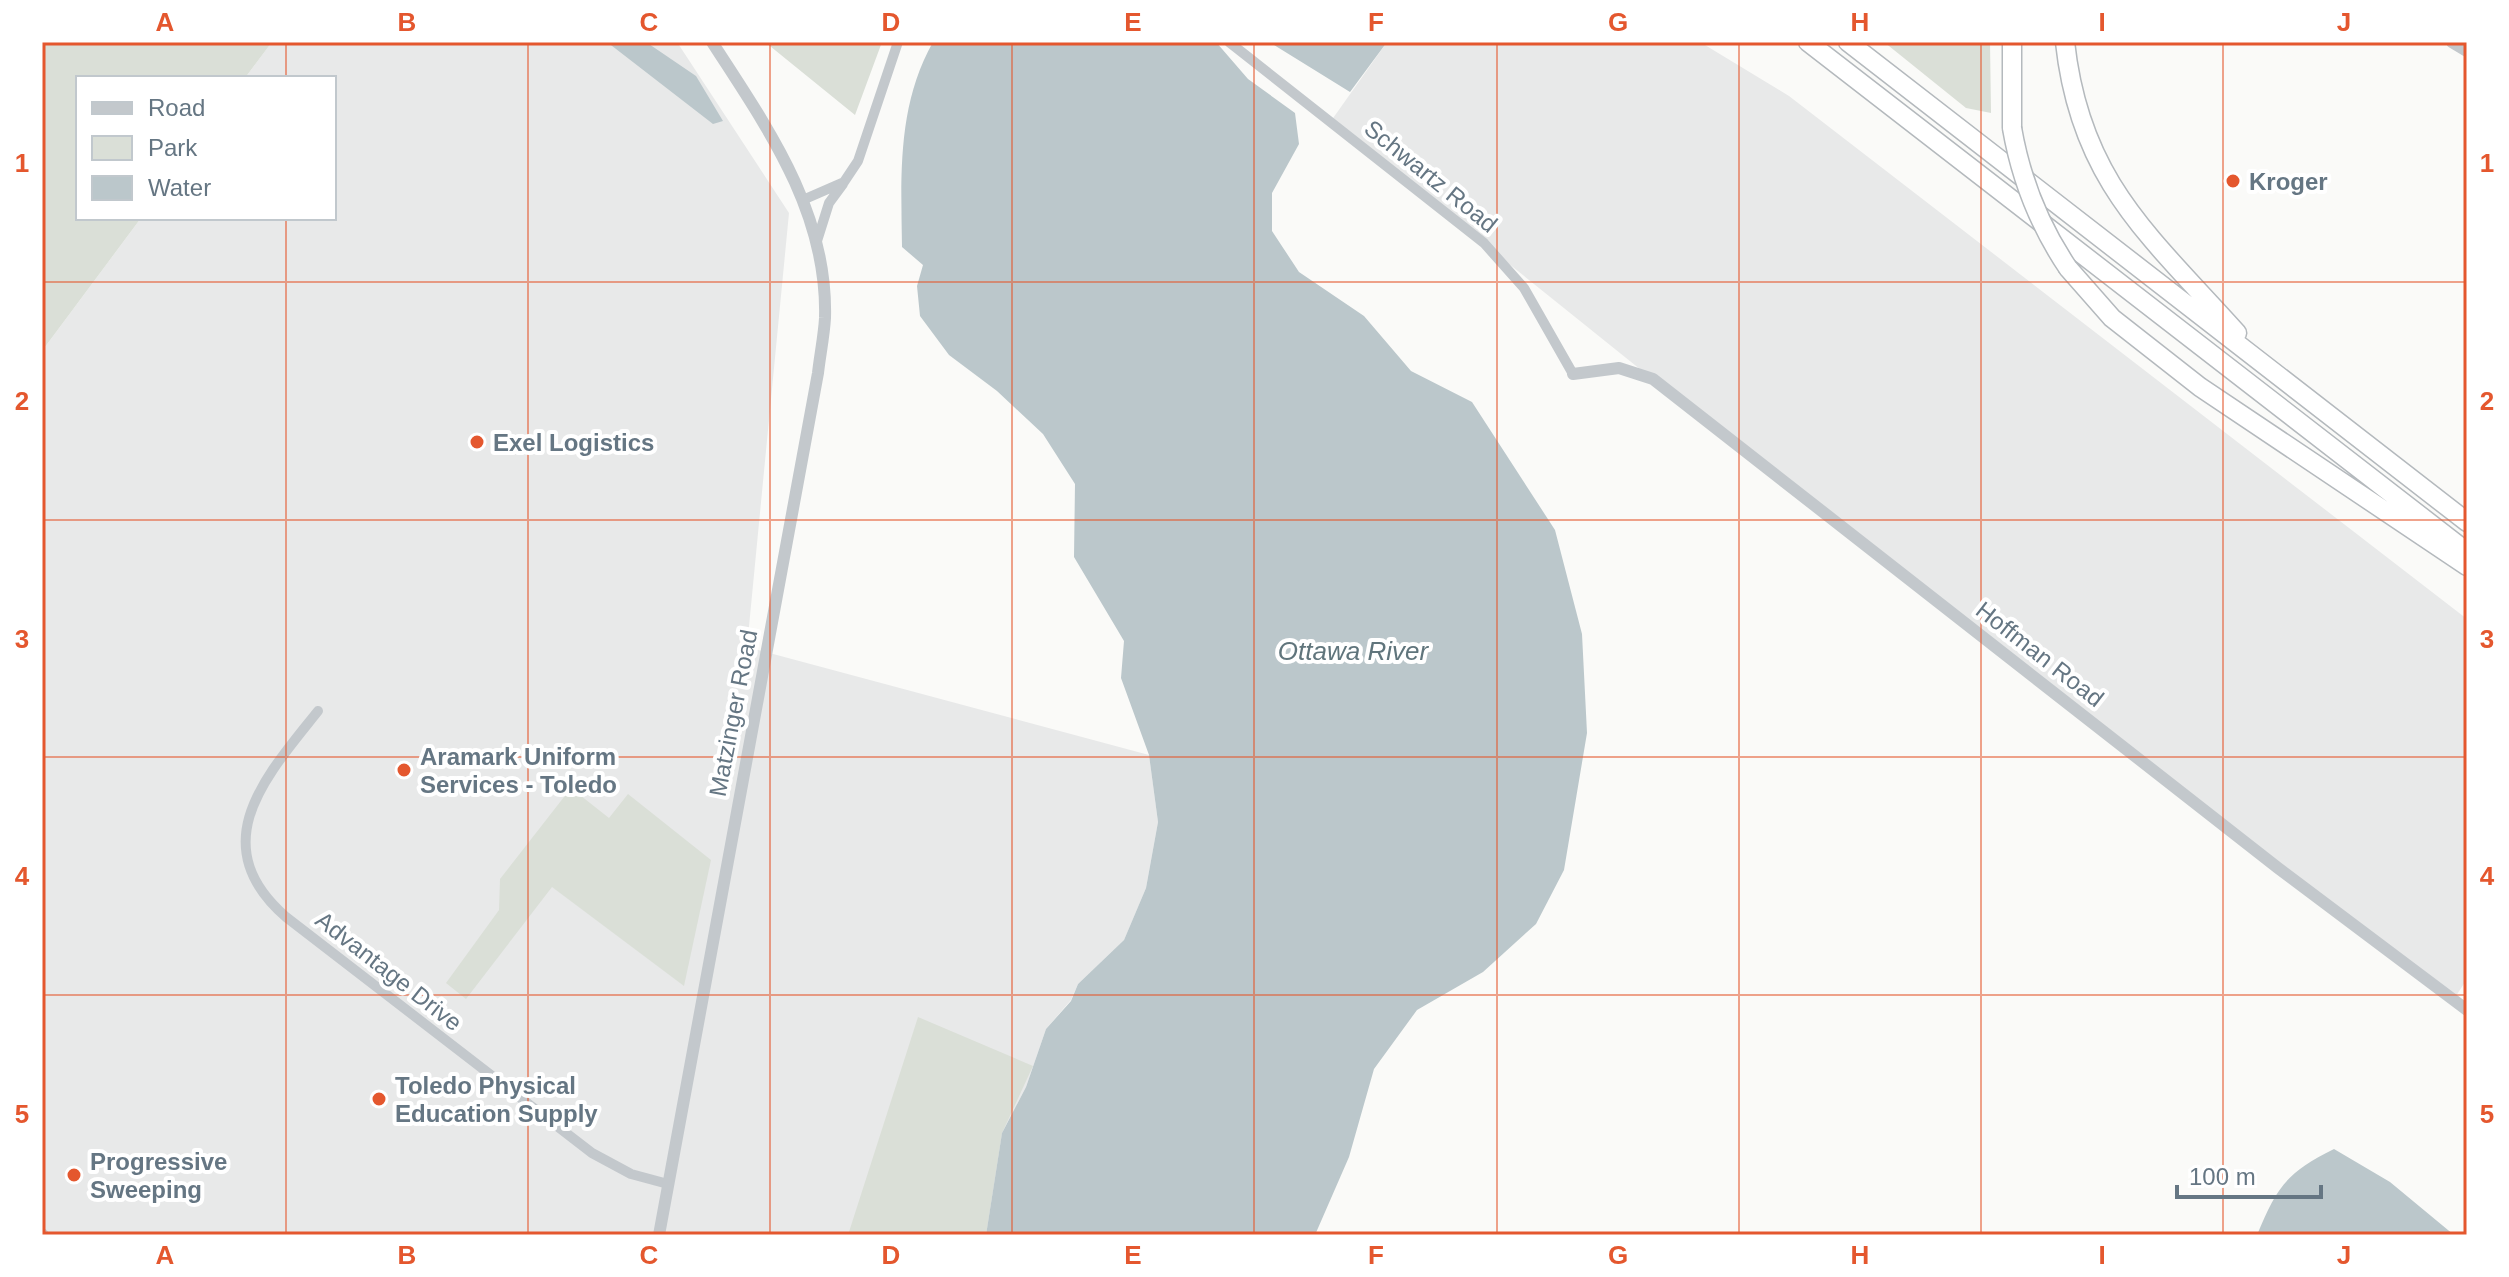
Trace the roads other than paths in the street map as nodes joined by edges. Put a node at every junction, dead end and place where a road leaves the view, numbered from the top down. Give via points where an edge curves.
1 (712, 42) edge
2 (898, 42) edge
3 (1808, 42) edge
4 (1848, 42) edge
5 (2012, 42) edge
6 (2065, 42) edge
7 (2452, 42) edge
8 (1231, 43) edge
9 (2467, 51) edge
10 (844, 182) junction
11 (805, 199) junction
12 (816, 243) junction
13 (2268, 368) junction
14 (1573, 374) joint
15 (2467, 522) edge
16 (2467, 552) edge
17 (2467, 566) edge
18 (318, 711) dead end
19 (2467, 1010) edge
20 (668, 1184) junction
21 (659, 1235) edge

1 - 11 street, Matzinger Road via 773,137
2 - 10 street via 858,161
3 - 16 highway
4 - 13 highway
5 - 17 highway, bridge via 2012,128 2026,188 2068,268 2112,318 2200,387
6 - 13 highway via 2082,127 2108,183 2145,233
7 - 9 street
8 - 14 street, Schwartz Road via 1484,243 1524,288
10 - 11 street
10 - 12 street via 829,203
11 - 12 street, Matzinger Road
12 - 20 street, Matzinger Road via 825,318 818,373
13 - 15 highway
14 - 19 street, Hoffman Road via 1619,368 1653,379
18 - 20 street, Advantage Drive via 265,777 251,805 248,853 267,898 592,1153 631,1174
20 - 21 street, Matzinger Road

